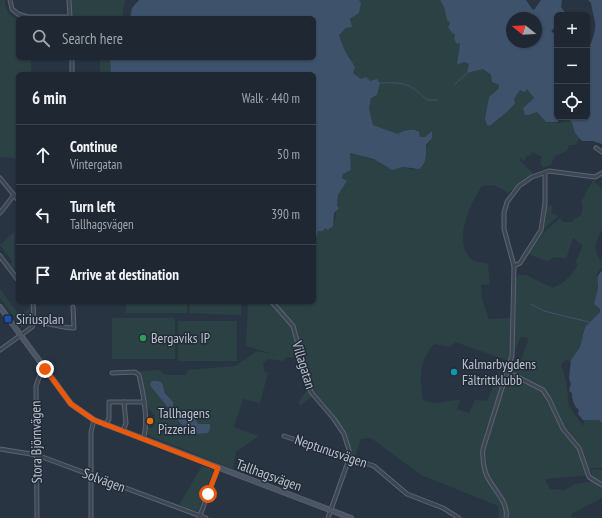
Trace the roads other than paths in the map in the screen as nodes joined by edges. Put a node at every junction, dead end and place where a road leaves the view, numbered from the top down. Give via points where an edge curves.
1 (10, 0) edge
2 (69, 0) edge
3 (23, 16) edge
4 (70, 16) edge
5 (72, 60) edge
6 (72, 72) edge
7 (596, 148) dead end
8 (602, 152) edge
9 (545, 173) junction
10 (602, 173) edge
11 (0, 178) edge
12 (14, 195) junction
13 (16, 198) edge
14 (0, 213) edge
15 (0, 256) edge
16 (514, 266) junction
17 (16, 277) edge
18 (33, 304) edge
19 (274, 304) edge
20 (0, 307) edge
21 (73, 307) dead end
22 (34, 322) junction
23 (20, 335) junction
24 (0, 350) edge
25 (45, 369) junction
26 (508, 372) junction
27 (112, 373) dead end
28 (124, 402) junction
29 (144, 402) junction
30 (94, 420) junction
31 (105, 425) junction
32 (123, 432) junction
33 (284, 436) dead end
34 (143, 439) junction
35 (0, 449) edge
36 (37, 455) junction
37 (348, 459) junction
38 (218, 468) junction
39 (91, 475) junction
40 (602, 485) edge
41 (331, 510) junction
42 (199, 517) edge
43 (37, 518) edge
44 (91, 518) edge
45 (206, 518) edge
46 (328, 518) edge
47 (351, 518) edge
48 (459, 518) edge
49 (506, 518) edge

1 - 3 street via 12,9
2 - 4 street
5 - 6 street
7 - 8 street
9 - 10 street via 549,171 595,177
9 - 16 street via 545,203 541,230 523,258
9 - 16 street via 532,177 519,186 507,202 504,229
11 - 12 street
12 - 13 street
12 - 14 street
15 - 17 street
16 - 26 street via 513,344
18 - 22 street
19 - 37 street, Villagatan via 293,326 311,392 344,434 349,450
20 - 23 main road, Tallhagsvägen
21 - 22 street via 74,328
22 - 23 street via 32,327
23 - 24 street
23 - 25 main road, Tallhagsvägen
25 - 30 main road, Tallhagsvägen via 71,404
25 - 36 street, Stora Björnvägen via 41,372 36,386
26 - 40 street via 543,390 563,429 579,448 589,476
26 - 49 street via 483,449 482,461 486,475 504,503
27 - 29 street via 135,372 139,375
28 - 29 street
28 - 31 street via 109,402 109,419
28 - 32 street via 126,423
29 - 34 street
30 - 31 main road, Tallhagsvägen
30 - 39 street via 91,432
31 - 32 main road, Tallhagsvägen
32 - 34 main road, Tallhagsvägen
33 - 37 street, Neptunusvägen
34 - 38 main road, Tallhagsvägen
35 - 36 street, Solvägen
36 - 39 street, Solvägen
36 - 43 street, Stora Björnvägen
37 - 41 street, Villagatan
37 - 48 street, Neptunusvägen via 374,466 407,494 443,508
38 - 41 main road, Tallhagsvägen
38 - 42 street
39 - 42 street, Solvägen
39 - 44 street
41 - 46 street, Villagatan
41 - 47 main road, Tallhagsvägen
42 - 45 street, Solvägen

